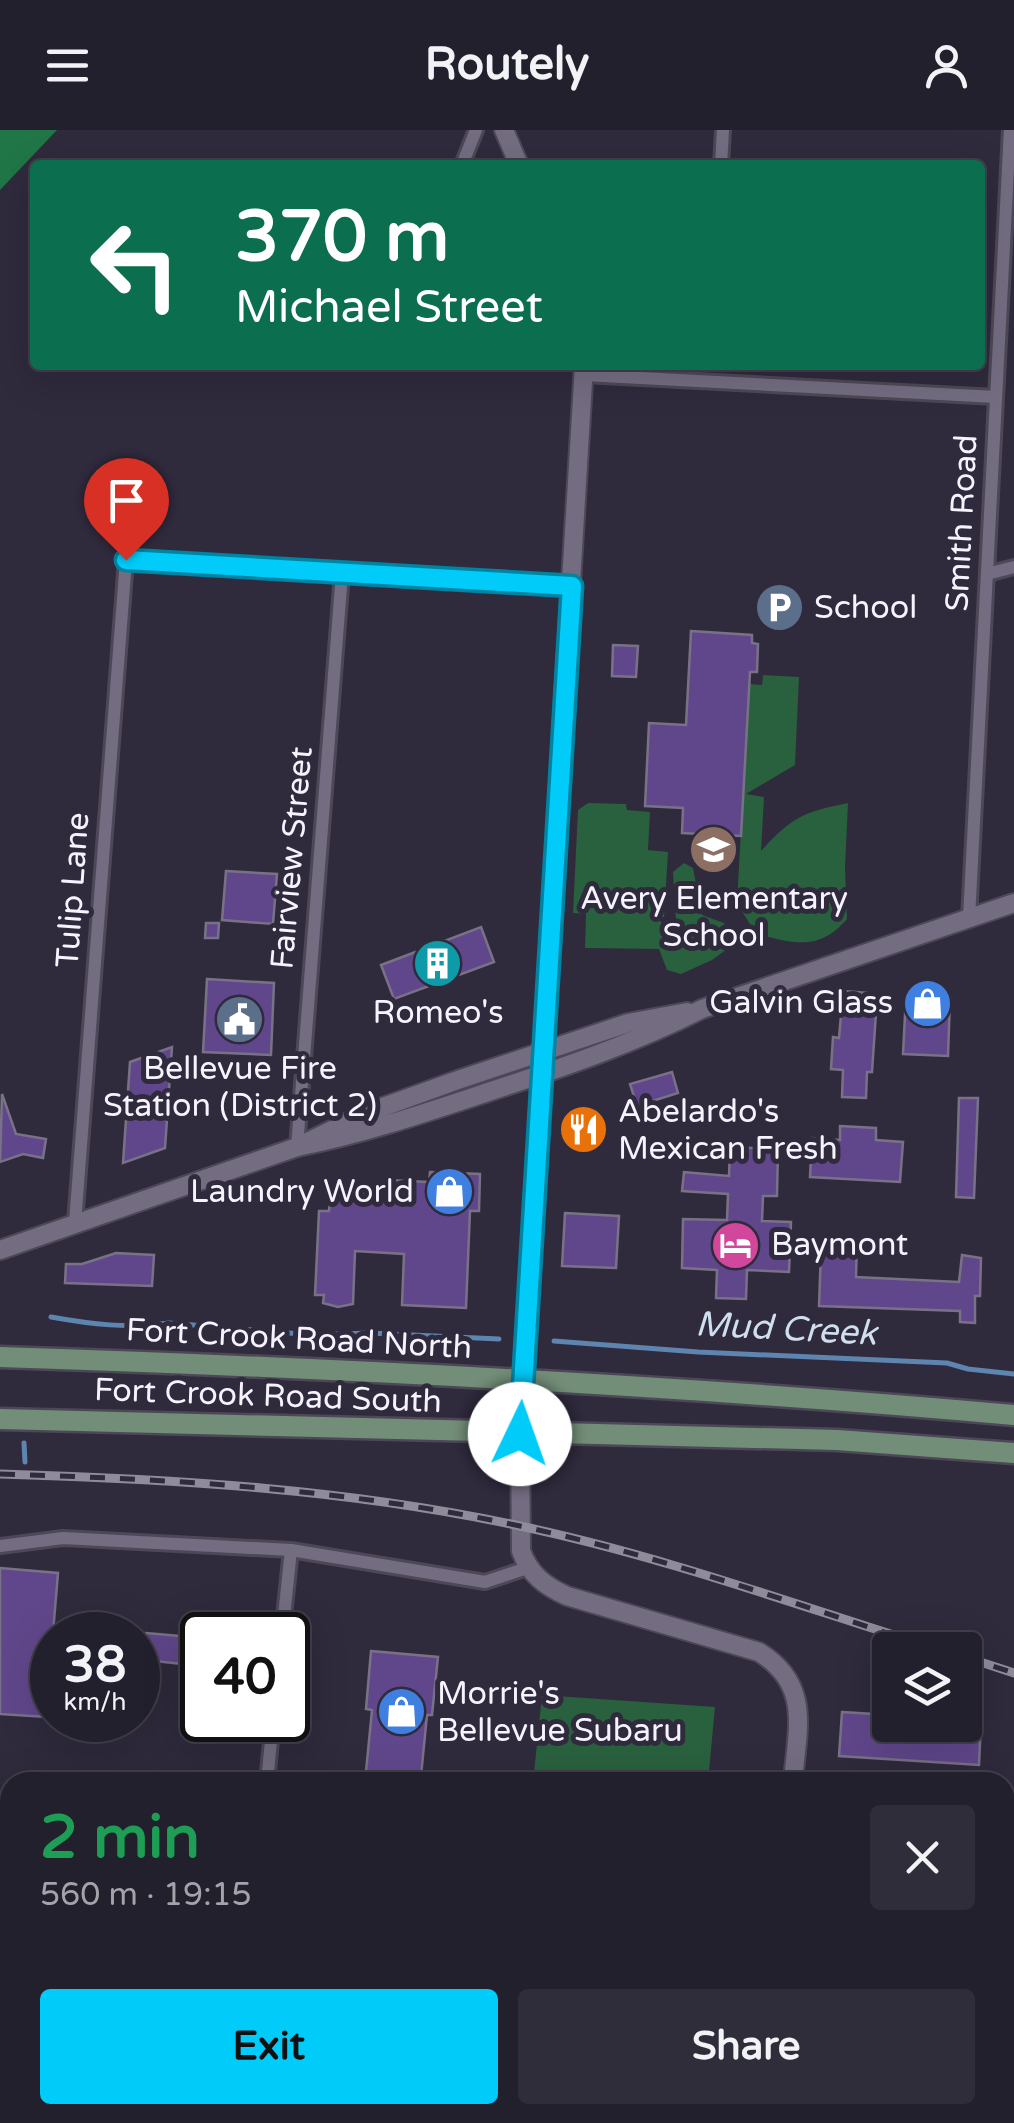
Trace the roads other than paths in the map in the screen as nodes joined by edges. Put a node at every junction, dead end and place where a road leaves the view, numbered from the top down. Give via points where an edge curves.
1 (476, 130) edge
2 (504, 130) edge
3 (723, 130) edge
4 (1010, 130) edge
5 (464, 160) edge
6 (517, 160) edge
7 (721, 160) edge
8 (1009, 238) edge
9 (584, 370) edge
10 (686, 370) edge
11 (685, 380) junction
12 (996, 396) junction
13 (1014, 568) edge
14 (342, 574) junction
15 (987, 574) junction
16 (572, 586) junction
17 (1014, 903) edge
18 (969, 918) junction
19 (702, 1009) junction
20 (542, 1052) junction
21 (540, 1074) junction
22 (297, 1146) junction
23 (75, 1223) junction
24 (0, 1250) edge
25 (0, 1357) edge
26 (523, 1382) junction
27 (1014, 1415) edge
28 (0, 1419) edge
29 (520, 1434) junction
30 (1014, 1452) edge
31 (0, 1546) edge
32 (291, 1550) junction
33 (527, 1568) junction
34 (284, 1612) edge
35 (271, 1742) edge
36 (268, 1772) edge
37 (793, 1772) edge

1 - 5 street
2 - 6 street
3 - 7 street
4 - 8 street, Smith Road
8 - 12 street, Smith Road
9 - 11 street
9 - 16 street
10 - 11 street
11 - 12 street
12 - 15 street, Smith Road
13 - 15 street
14 - 16 street
14 - 22 street, Fairview Street
14 - 23 street, Tulip Lane via 126,560
15 - 18 street, Smith Road
16 - 20 street
17 - 18 street
18 - 19 street
19 - 20 street
19 - 21 street
20 - 21 street
20 - 22 street via 368,1112
21 - 22 street via 356,1135
21 - 26 street
22 - 23 street
23 - 24 street
25 - 26 main road, Fort Crook Road North
26 - 27 main road, Fort Crook Road North
26 - 29 street
28 - 29 main road, Fort Crook Road South
29 - 30 main road, Fort Crook Road South via 838,1440
29 - 33 street via 519,1526
31 - 32 street via 63,1538
32 - 33 street via 485,1582
32 - 34 street
33 - 37 street via 567,1596 760,1652 784,1670 797,1703
35 - 36 street

